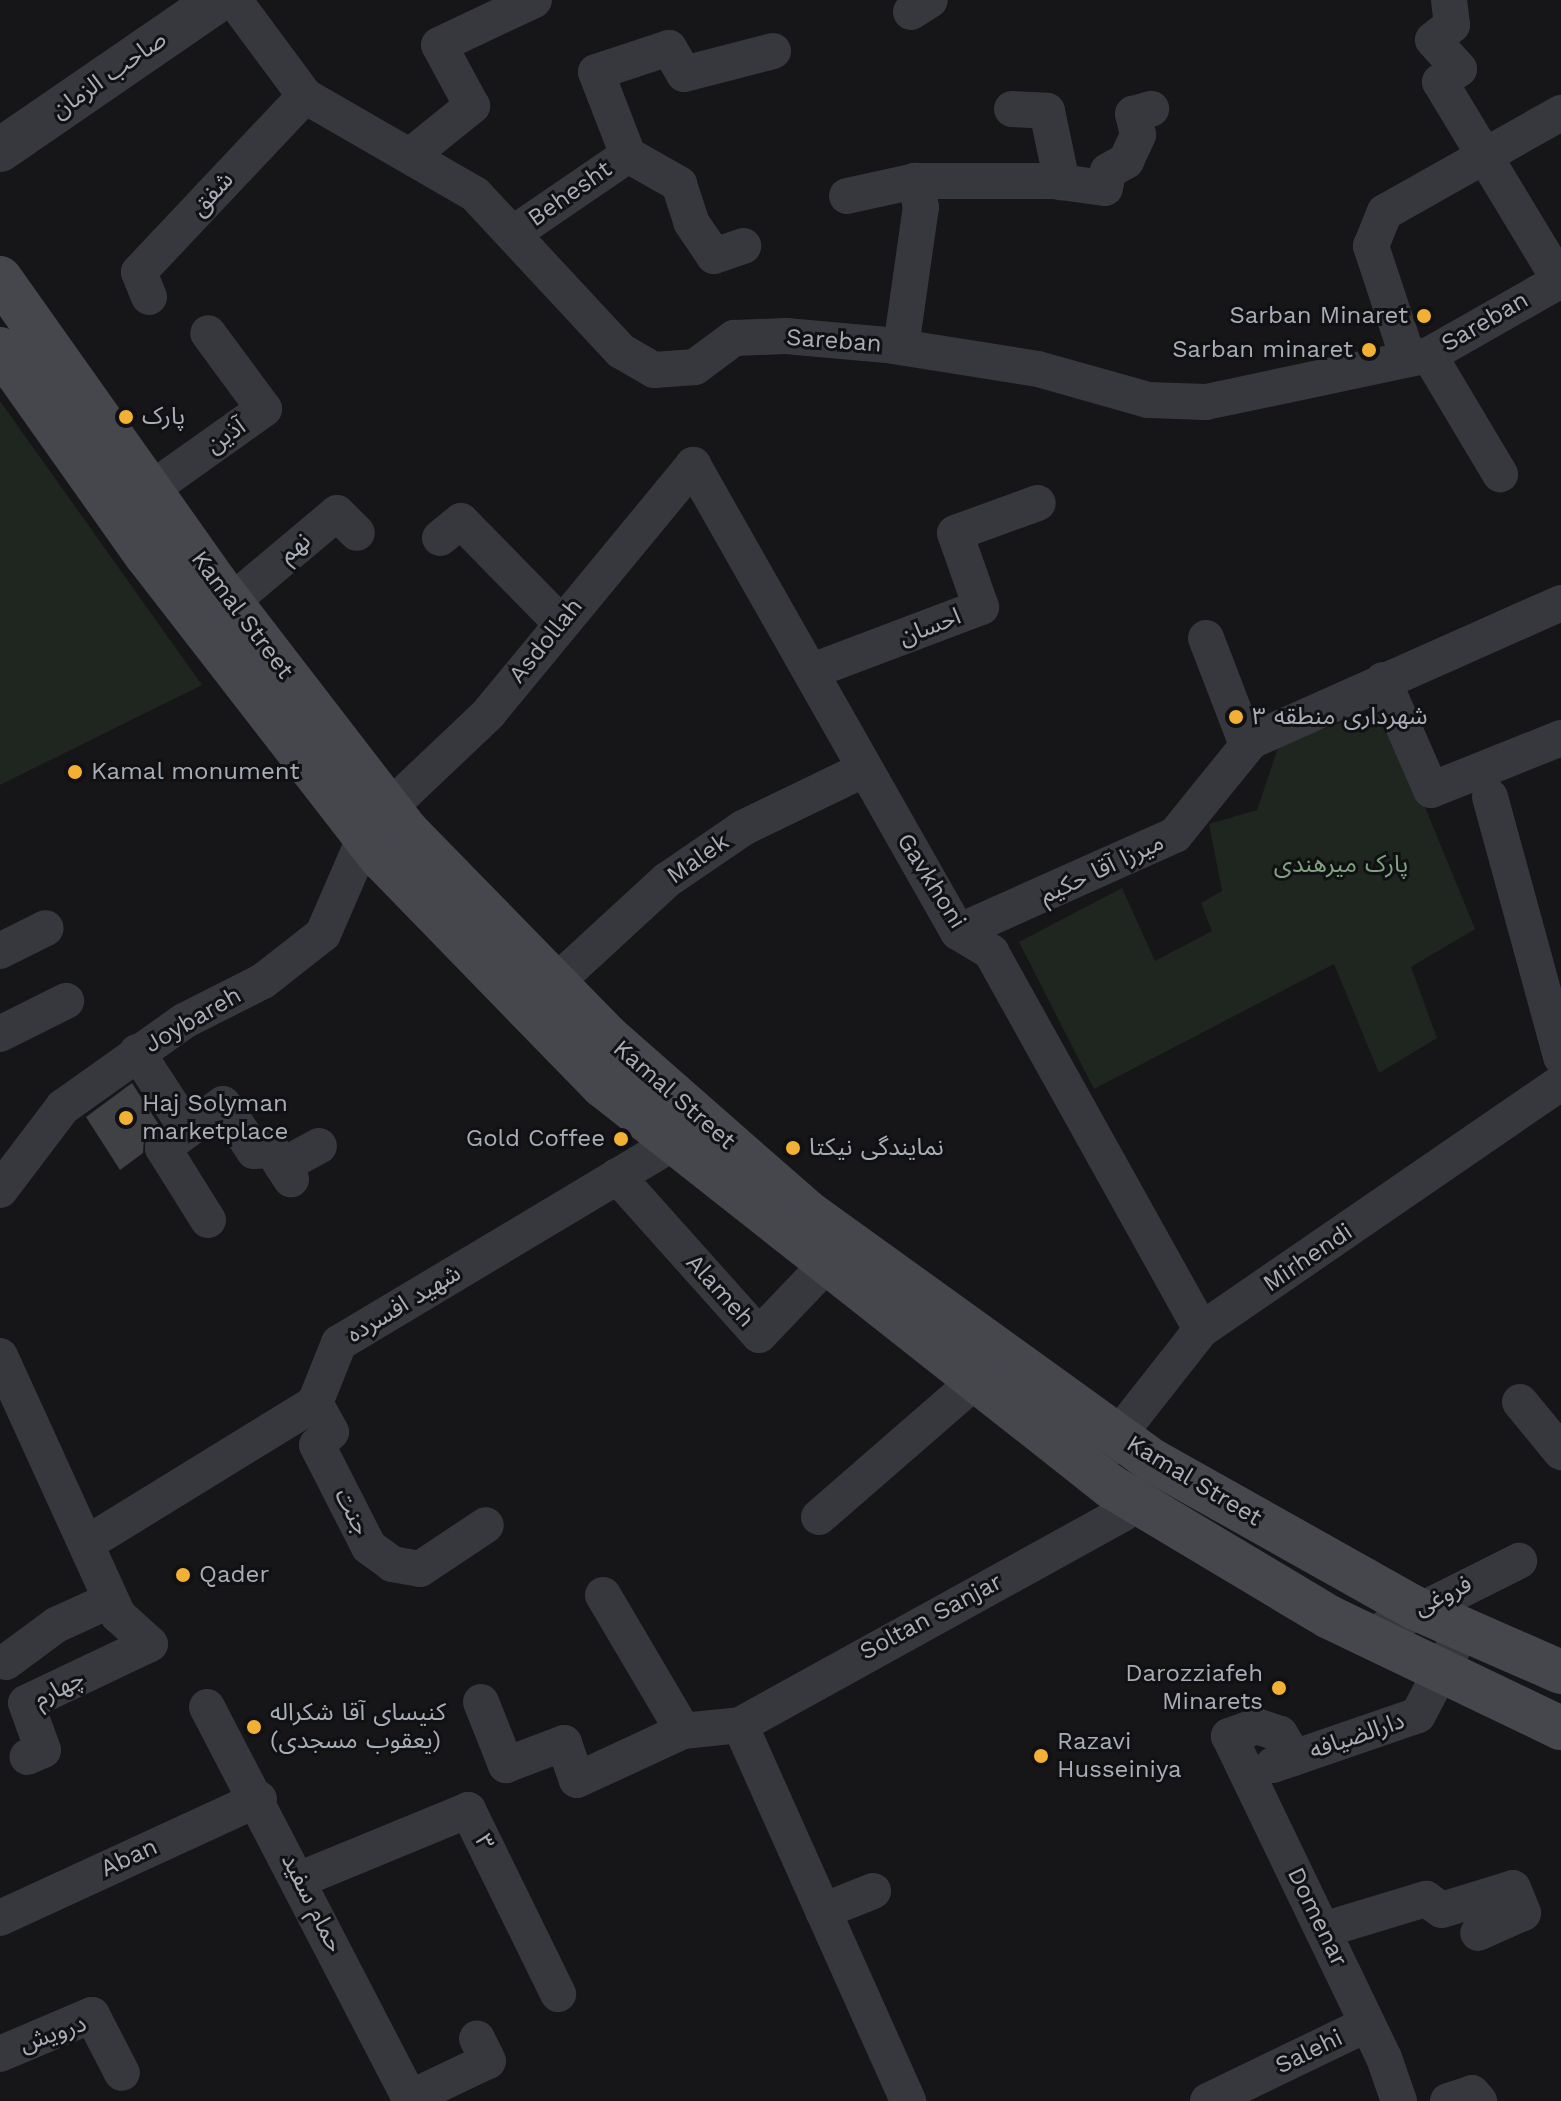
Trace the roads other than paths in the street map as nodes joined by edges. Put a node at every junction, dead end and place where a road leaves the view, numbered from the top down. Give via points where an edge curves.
1 (218, 0) edge
2 (234, 0) edge
3 (534, 0) edge
4 (1449, 0) edge
5 (773, 51) dead end
6 (305, 96) junction
7 (1012, 109) dead end
8 (1151, 109) dead end
9 (1561, 113) edge
10 (0, 150) edge
11 (628, 155) junction
12 (410, 156) junction
13 (1487, 160) junction
14 (915, 181) junction
15 (1062, 182) junction
16 (847, 196) dead end
17 (514, 233) junction
18 (743, 246) dead end
19 (0, 278) edge
20 (1561, 280) edge
21 (149, 297) dead end
22 (208, 333) dead end
23 (901, 347) junction
24 (0, 349) edge
25 (1418, 355) junction
26 (693, 465) joint
27 (1500, 474) dead end
28 (150, 490) junction
29 (1038, 503) dead end
30 (357, 533) dead end
31 (440, 538) dead end
32 (231, 602) junction
33 (1561, 603) edge
34 (560, 622) junction
35 (1206, 638) dead end
36 (812, 671) junction
37 (1383, 680) junction
38 (1561, 738) edge
39 (1247, 745) junction
40 (863, 770) junction
41 (1490, 797) dead end
42 (377, 823) junction
43 (46, 928) dead end
44 (958, 932) junction
45 (0, 951) edge
46 (555, 983) junction
47 (66, 1001) dead end
48 (0, 1034) edge
49 (137, 1052) junction
50 (1561, 1057) edge
51 (1561, 1083) edge
52 (187, 1129) junction
53 (673, 1143) junction
54 (319, 1146) dead end
55 (617, 1176) junction
56 (0, 1190) edge
57 (208, 1220) dead end
58 (825, 1266) junction
59 (1201, 1330) junction
60 (0, 1356) edge
61 (990, 1368) junction
62 (1520, 1402) dead end
63 (315, 1403) junction
64 (1119, 1436) junction
65 (1561, 1452) edge
66 (1089, 1470) junction
67 (1123, 1514) dead end
68 (819, 1517) dead end
69 (486, 1525) dead end
70 (86, 1544) junction
71 (1519, 1561) dead end
72 (603, 1595) dead end
73 (111, 1600) junction
74 (1415, 1608) junction
75 (1463, 1629) junction
76 (1369, 1636) junction
77 (6, 1662) dead end
78 (1444, 1672) junction
79 (1561, 1672) edge
80 (481, 1702) dead end
81 (207, 1707) dead end
82 (740, 1725) junction
83 (1561, 1728) edge
84 (683, 1731) junction
85 (1229, 1736) joint
86 (27, 1757) dead end
87 (1294, 1758) junction
88 (1247, 1773) junction
89 (259, 1799) junction
90 (301, 1879) junction
91 (873, 1891) dead end
92 (823, 1911) junction
93 (0, 1918) edge
94 (1323, 1930) junction
95 (1478, 1933) dead end
96 (558, 1994) dead end
97 (1367, 2024) junction
98 (477, 2038) dead end
99 (0, 2054) edge
100 (122, 2073) dead end
101 (411, 2099) edge
102 (908, 2101) edge
103 (1208, 2101) edge
104 (1399, 2101) edge
105 (1448, 2101) edge
106 (1479, 2101) edge

1 - 10 street, صاحب الزمان
2 - 6 street, Sareban
3 - 12 street via 439,45 472,106
4 - 13 street via 1452,25 1433,40 1459,69 1440,82
5 - 11 street, Behesht via 684,74 669,48 596,72
6 - 12 street, Sareban
6 - 21 street, شفق via 139,272
7 - 15 street via 1047,111
8 - 15 street via 1133,114 1138,135 1126,161 1108,171 1105,188
9 - 13 street
11 - 17 street, Behesht
11 - 18 street via 679,184 691,222 714,256
12 - 17 street, Sareban via 475,194
13 - 20 street
13 - 25 street via 1385,212 1371,246
14 - 15 street
14 - 16 street
14 - 23 street via 921,207
17 - 23 street, Sareban via 621,351 654,370 695,367 734,338
19 - 28 main road, Kamal Street
20 - 25 street, Sareban
22 - 28 street, آذین via 264,409
23 - 25 street, Sareban via 1038,369 1148,400 1206,402
24 - 42 main road, Kamal Street via 146,555
25 - 27 street
26 - 34 street, Asdollah
26 - 36 street, Gavkhoni
28 - 32 main road, Kamal Street
29 - 36 street, احسان via 955,533 981,607
30 - 32 street, نهم via 337,513
31 - 34 street via 461,521
32 - 42 main road, Kamal Street
33 - 37 street, میرزا آقا حکیم
34 - 42 street, Asdollah via 488,714
35 - 39 street
36 - 40 street, Gavkhoni
37 - 38 street via 1431,790
37 - 39 street, میرزا آقا حکیم
39 - 44 street, میرزا آقا حکیم via 1175,835
40 - 44 street, Gavkhoni
40 - 46 street, Malek via 743,828 667,880
41 - 50 street
42 - 46 main road, Kamal Street
42 - 49 street, Joybareh via 323,934 263,981
42 - 53 main road, Kamal Street via 603,1086
43 - 45 street
44 - 59 street, Gavkhoni via 991,952
46 - 61 main road, Kamal Street via 806,1211
47 - 48 street
49 - 52 street
49 - 56 street, Joybareh via 63,1107
51 - 59 street, Mirhendi
52 - 54 street via 223,1104 254,1151 272,1150 287,1172
52 - 57 street via 163,1148
53 - 55 street, شهید افسرده
53 - 58 main road, Kamal Street
55 - 58 street, Alameh via 759,1335
55 - 63 street, شهید افسرده via 339,1343
58 - 61 main road, Kamal Street
59 - 64 street, Mirhendi
60 - 70 street
61 - 64 main road, Kamal Street
61 - 66 main road, Kamal Street
61 - 68 street
62 - 65 street
63 - 69 street, جنت via 331,1432 317,1445 369,1547 392,1564 420,1569
63 - 70 street
64 - 66 street, Mirhendi
64 - 74 main road, Kamal Street
66 - 76 main road, Kamal Street
67 - 82 street, Soltan Sanjar
70 - 73 street
71 - 74 street, فروغی
72 - 84 street
73 - 77 street via 56,1625
73 - 86 street, چهارم via 150,1644 26,1703 43,1750
74 - 75 main road, Kamal Street
74 - 76 street, فروغی
75 - 78 street, دارالضیافه
75 - 79 main road, Kamal Street
76 - 78 main road, Kamal Street
78 - 83 main road, Kamal Street
78 - 87 street, دارالضیافه via 1418,1715
80 - 84 street, Soltan Sanjar via 506,1765 564,1743 577,1780
81 - 89 street, حمام سفید
82 - 84 street, Soltan Sanjar
82 - 92 street
85 - 87 street, دارالضیافه via 1257,1726 1280,1734
85 - 88 street, Domenar
87 - 88 street, دارالضیافه
88 - 94 street, Domenar
89 - 90 street, حمام سفید
89 - 93 street, Aban
90 - 96 street, ۳ via 468,1810
90 - 101 street, حمام سفید
91 - 92 street
92 - 102 street
94 - 95 street via 1426,1899 1442,1910 1513,1888 1523,1913
94 - 97 street, Domenar
97 - 103 street, Salehi
97 - 104 street, Domenar
98 - 101 street via 488,2061
99 - 100 street, درویش via 92,2015
105 - 106 street via 1476,2093

